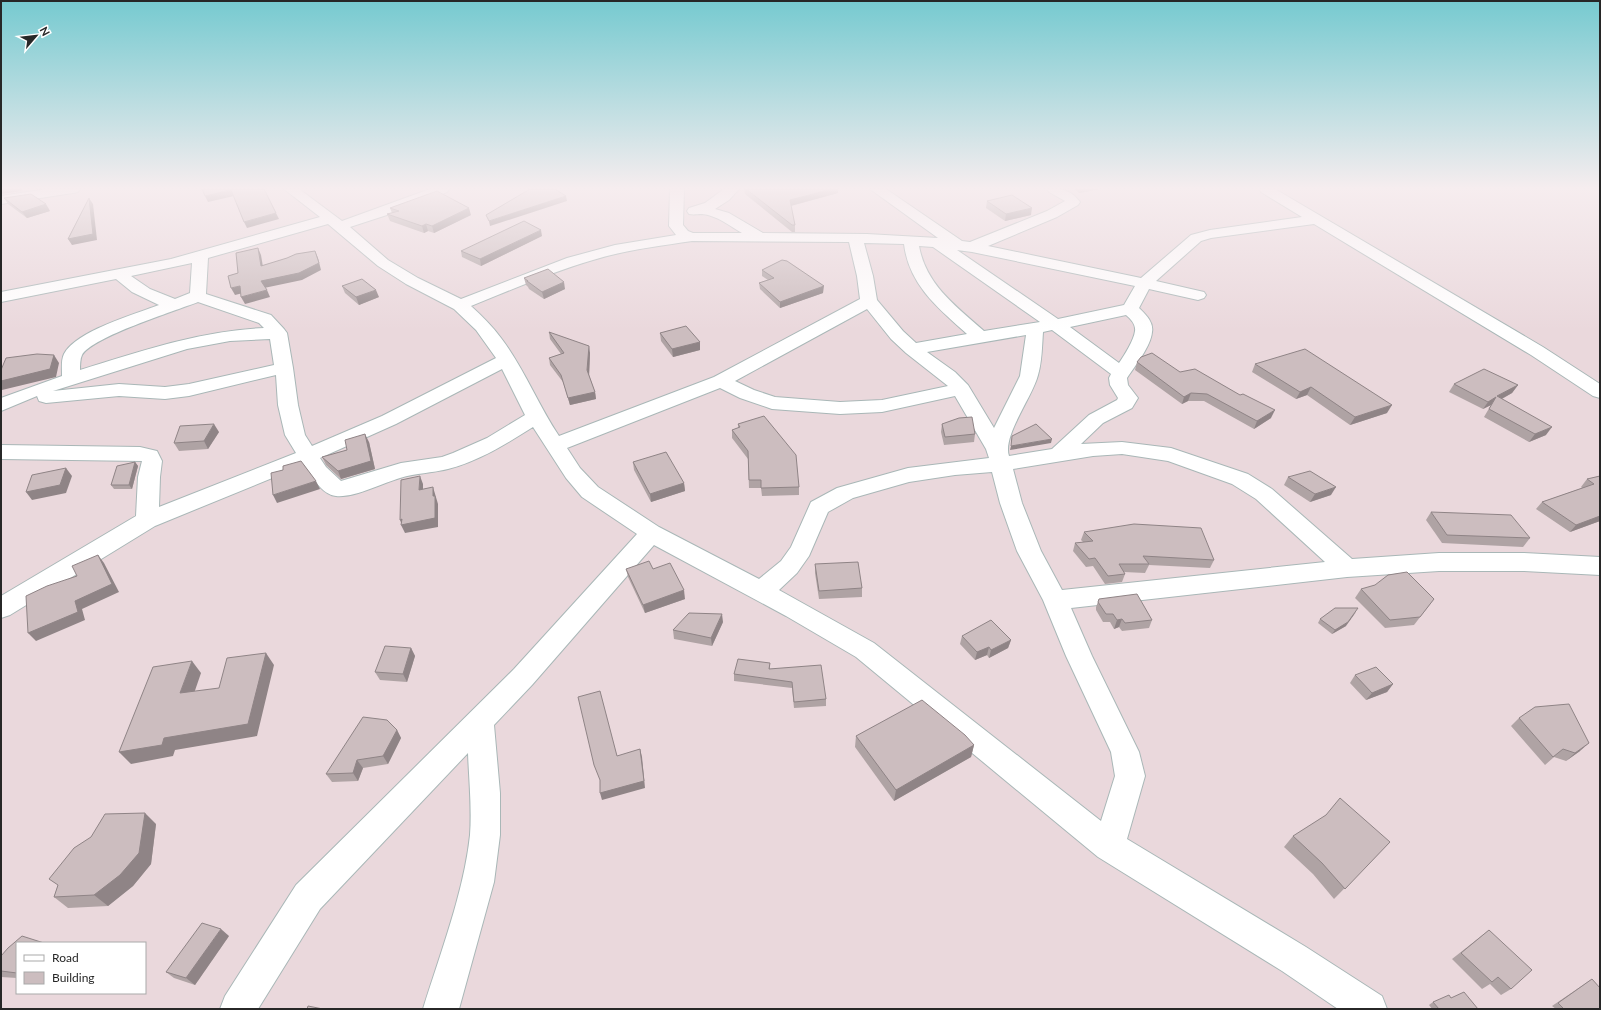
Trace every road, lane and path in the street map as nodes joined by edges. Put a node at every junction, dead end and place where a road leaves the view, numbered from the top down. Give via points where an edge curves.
1 (279, 236) edge
2 (352, 236) edge
3 (758, 236) edge
4 (944, 236) edge
5 (998, 236) edge
6 (1203, 236) edge
7 (1345, 236) edge
8 (692, 237) joint
9 (855, 238) junction
10 (763, 239) junction
11 (911, 241) junction
12 (937, 243) junction
13 (957, 245) junction
14 (972, 247) junction
15 (200, 256) junction
16 (120, 274) junction
17 (1145, 283) junction
18 (1198, 295) dead end
19 (197, 296) junction
20 (1, 297) edge
21 (869, 301) junction
22 (173, 304) junction
23 (460, 305) junction
24 (1130, 309) junction
25 (1056, 325) junction
26 (1035, 329) junction
27 (278, 333) junction
28 (981, 338) junction
29 (912, 349) junction
30 (506, 360) junction
31 (284, 368) junction
32 (1121, 373) junction
33 (71, 379) junction
34 (721, 381) junction
35 (961, 390) junction
36 (1600, 392) edge
37 (4, 404) edge
38 (536, 417) junction
39 (555, 445) junction
40 (1, 452) edge
41 (1059, 454) junction
42 (307, 456) junction
43 (998, 457) junction
44 (147, 520) junction
45 (651, 533) junction
46 (1600, 566) edge
47 (1347, 568) junction
48 (762, 591) junction
49 (1056, 600) junction
50 (1, 608) edge
51 (480, 721) junction
52 (1109, 846) junction
53 (238, 1009) edge
54 (441, 1009) edge
55 (1369, 1009) edge

1 - 15 street
2 - 23 street via 383,263 412,282
3 - 10 street
4 - 13 street
5 - 14 street
6 - 17 street via 1196,238
7 - 36 street via 1537,351
8 - 10 street
8 - 23 street via 589,256 523,278
9 - 10 street
9 - 11 street
9 - 21 street
11 - 12 street
11 - 28 street via 915,262 922,278
12 - 13 street
12 - 25 street
13 - 14 street
14 - 17 street
15 - 16 street
15 - 19 street
16 - 20 street
16 - 22 street via 130,285 143,293
17 - 18 street
17 - 24 street
19 - 22 street
19 - 27 street via 265,319
21 - 29 street
21 - 34 street
22 - 33 street via 80,345 73,354
23 - 30 street via 482,326
24 - 25 street
24 - 32 street via 1141,320 1144,331 1134,355
25 - 26 street
25 - 32 street
26 - 28 street
26 - 43 street via 1029,376 1006,423
27 - 31 street
27 - 33 street via 213,338
28 - 29 street
29 - 35 street via 948,376
30 - 38 street
30 - 42 street via 389,420
31 - 37 street via 189,390 77,393
31 - 42 street via 288,405 295,435
32 - 41 street via 1118,382 1128,398 1125,404 1096,419
33 - 37 street
34 - 35 street via 772,403 840,408 882,406
34 - 39 street
35 - 43 street
38 - 39 street
38 - 42 street via 467,456 393,473 346,488 336,489 329,484
39 - 45 street via 590,492
40 - 44 street via 150,456 152,461
41 - 43 street
41 - 47 street via 1093,449 1122,448 1146,451 1171,455 1240,479 1264,494
42 - 44 street
43 - 48 street via 865,486 830,500 819,507 800,550 789,567
43 - 49 street via 1011,503 1029,551
44 - 50 street
45 - 48 street
45 - 51 street via 523,677
46 - 47 street via 1524,562 1439,562
47 - 49 street
48 - 52 street via 865,650
49 - 52 street via 1125,752 1130,776
51 - 53 street via 308,897
51 - 54 street via 486,793 485,835 478,882
52 - 55 street via 1294,959

